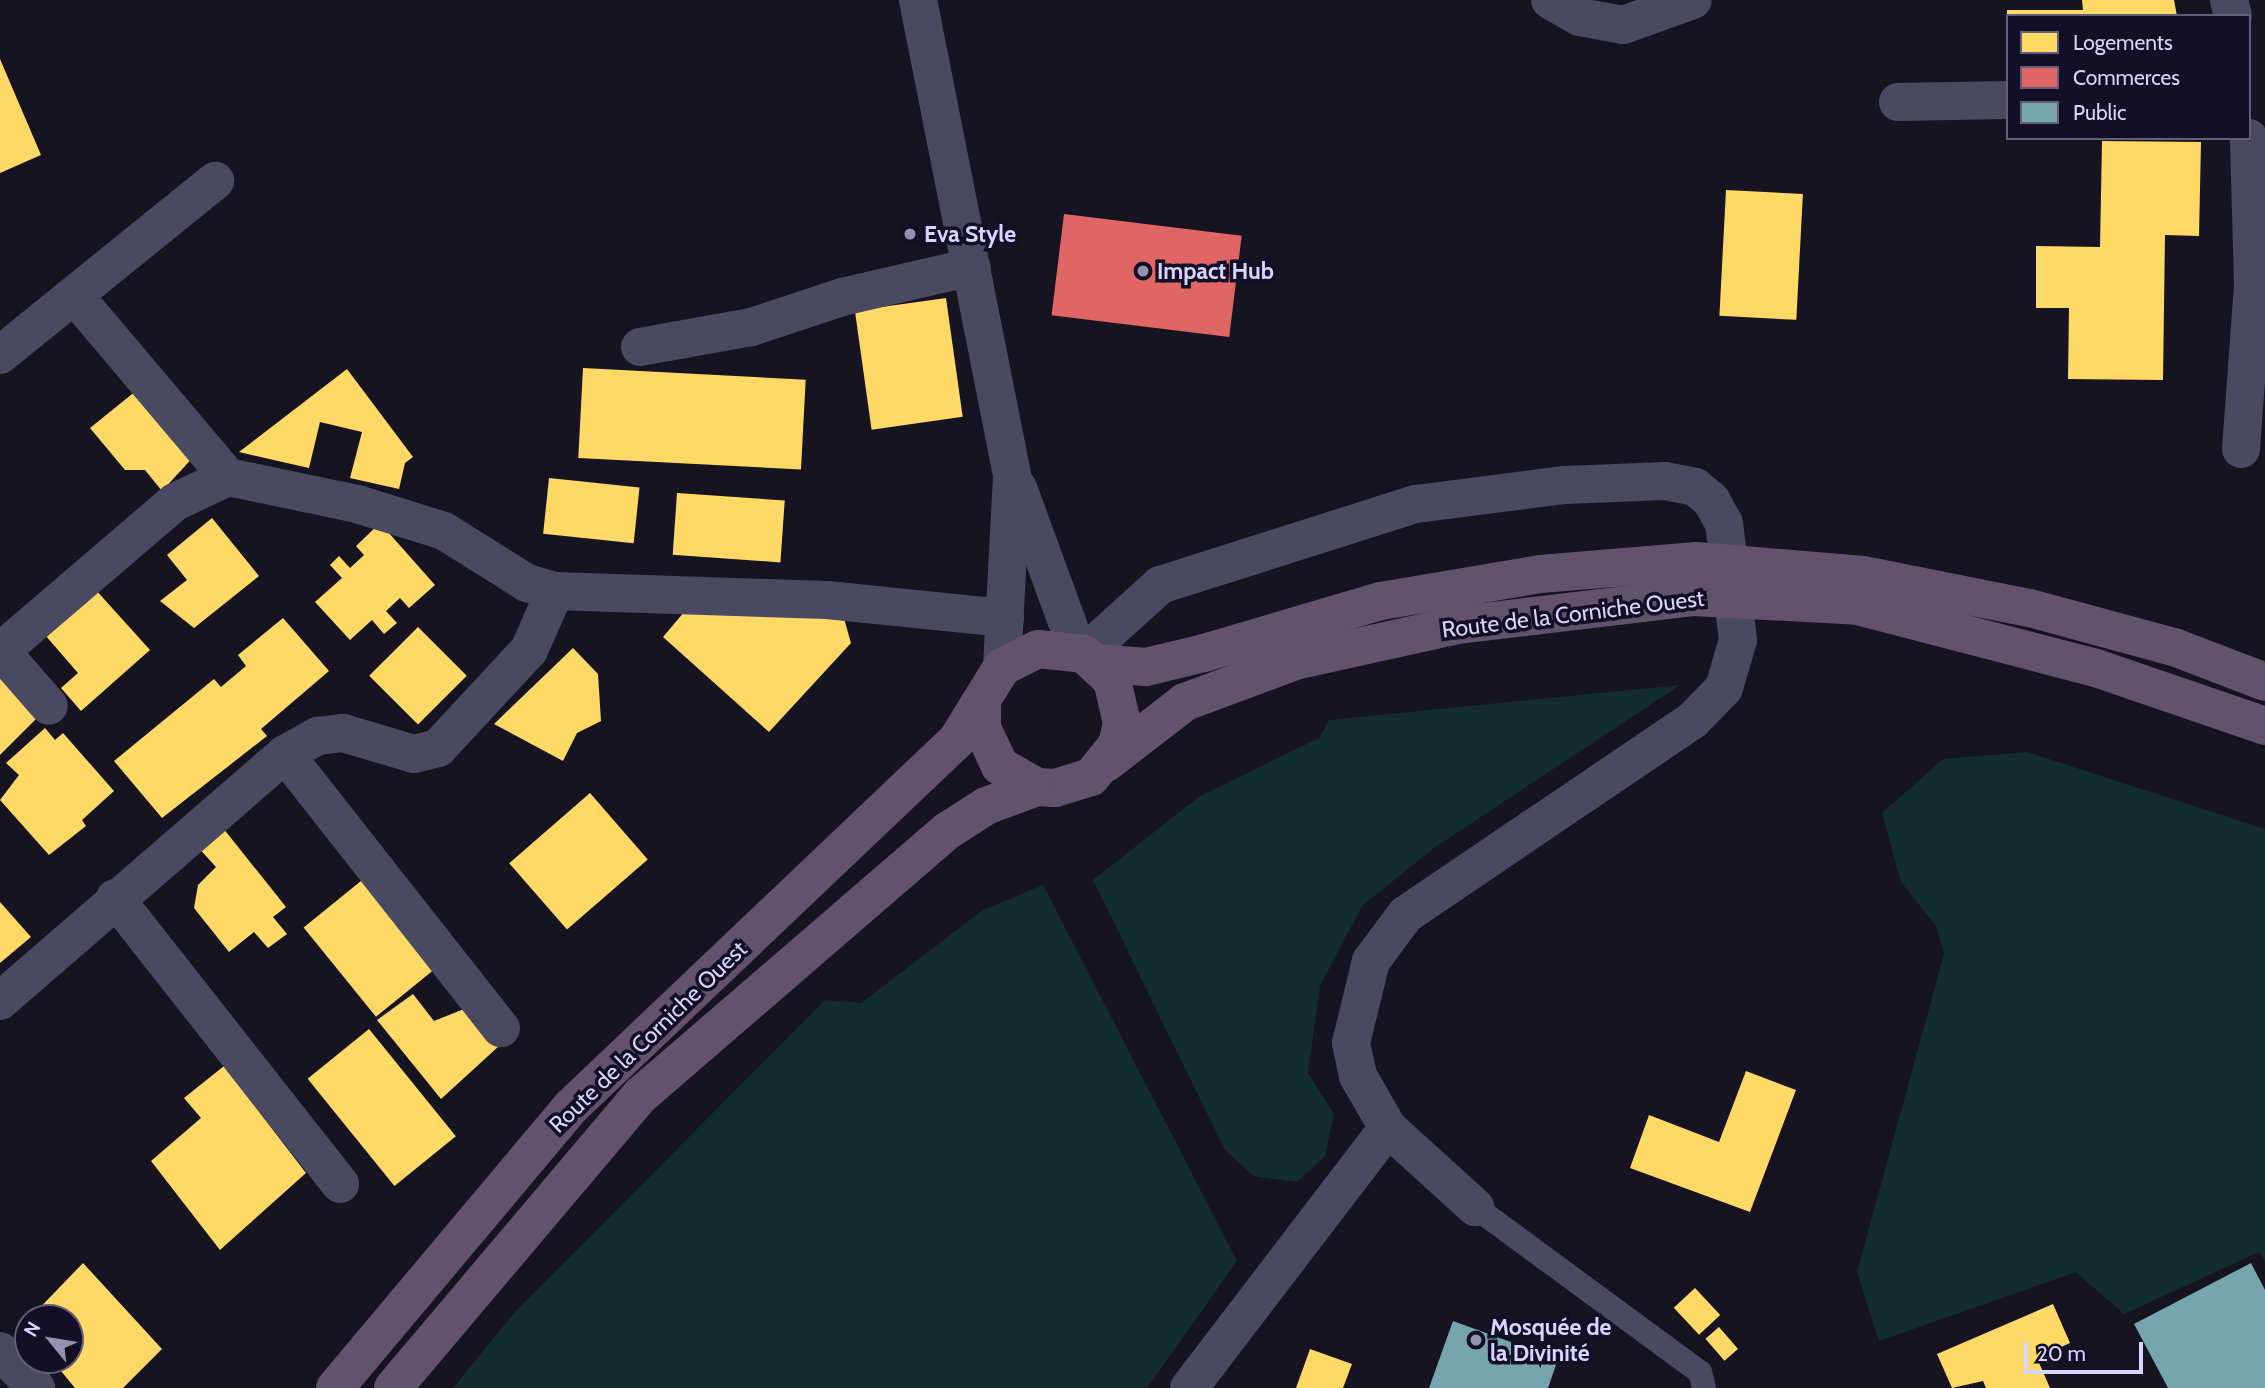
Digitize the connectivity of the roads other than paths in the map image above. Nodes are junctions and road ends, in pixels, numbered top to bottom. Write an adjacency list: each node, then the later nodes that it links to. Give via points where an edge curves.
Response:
1 (918, 0): 8 (street)
2 (1550, 0): 3 (street, via 1580,17 1623,25)
3 (1693, 0)
4 (2006, 100): 5 (street)
5 (1898, 102)
6 (2249, 140): 12 (street, via 2253,284)
7 (215, 181): 9 (street)
8 (972, 267): 10 (street, via 842,297 751,327); 13 (street)
9 (74, 295): 11 (street); 14 (street)
10 (640, 347)
11 (0, 355)
12 (2241, 449)
13 (1012, 476): 16 (street); 18 (street)
14 (228, 477): 15 (street, via 357,504 444,531 527,583); 17 (street, via 175,502)
15 (555, 591): 16 (street, via 827,600); 24 (street, via 529,650 438,748 414,754 343,733 318,736)
16 (1005, 618): 19 (street)
17 (0, 651): 21 (street)
18 (1086, 656): 19 (highway, via 1038,649); 20 (highway, Route de la Corniche Ouest, bridge, via 1146,667 1381,601 1541,574 1696,561 1863,575 2030,608 2174,647); 25 (highway, via 1120,700 1116,745); 30 (street, via 1160,585 1416,504 1565,485 1665,481 1695,487 1711,500 1724,523 1738,640 1724,688 1693,720 1406,915 1371,961 1351,1043 1357,1076)
19 (1002, 667): 22 (highway)
20 (2265, 682)
21 (49, 706)
22 (982, 707): 26 (highway, via 982,728 1000,766); 35 (highway, Route de la Corniche Ouest, via 932,765 572,1106)
23 (2265, 726): 25 (highway, Route de la Corniche Ouest, bridge, via 2096,668 1858,606 1694,597 1458,625 1295,661 1185,702)
24 (285, 754): 27 (street); 29 (street)
25 (1105, 764): 26 (highway, via 1074,785)
26 (1037, 787): 36 (highway, Route de la Corniche Ouest, via 986,806 947,831 641,1095)
27 (115, 898): 28 (street); 31 (street)
28 (0, 1001)
29 (501, 1028)
30 (1388, 1128): 32 (street); 37 (street)
31 (340, 1184)
32 (1475, 1207): 38 (lane, via 1700,1372)
33 (0, 1351): 34 (street)
34 (36, 1388)
35 (335, 1388)
36 (393, 1388)
37 (1189, 1388)
38 (1704, 1388)

